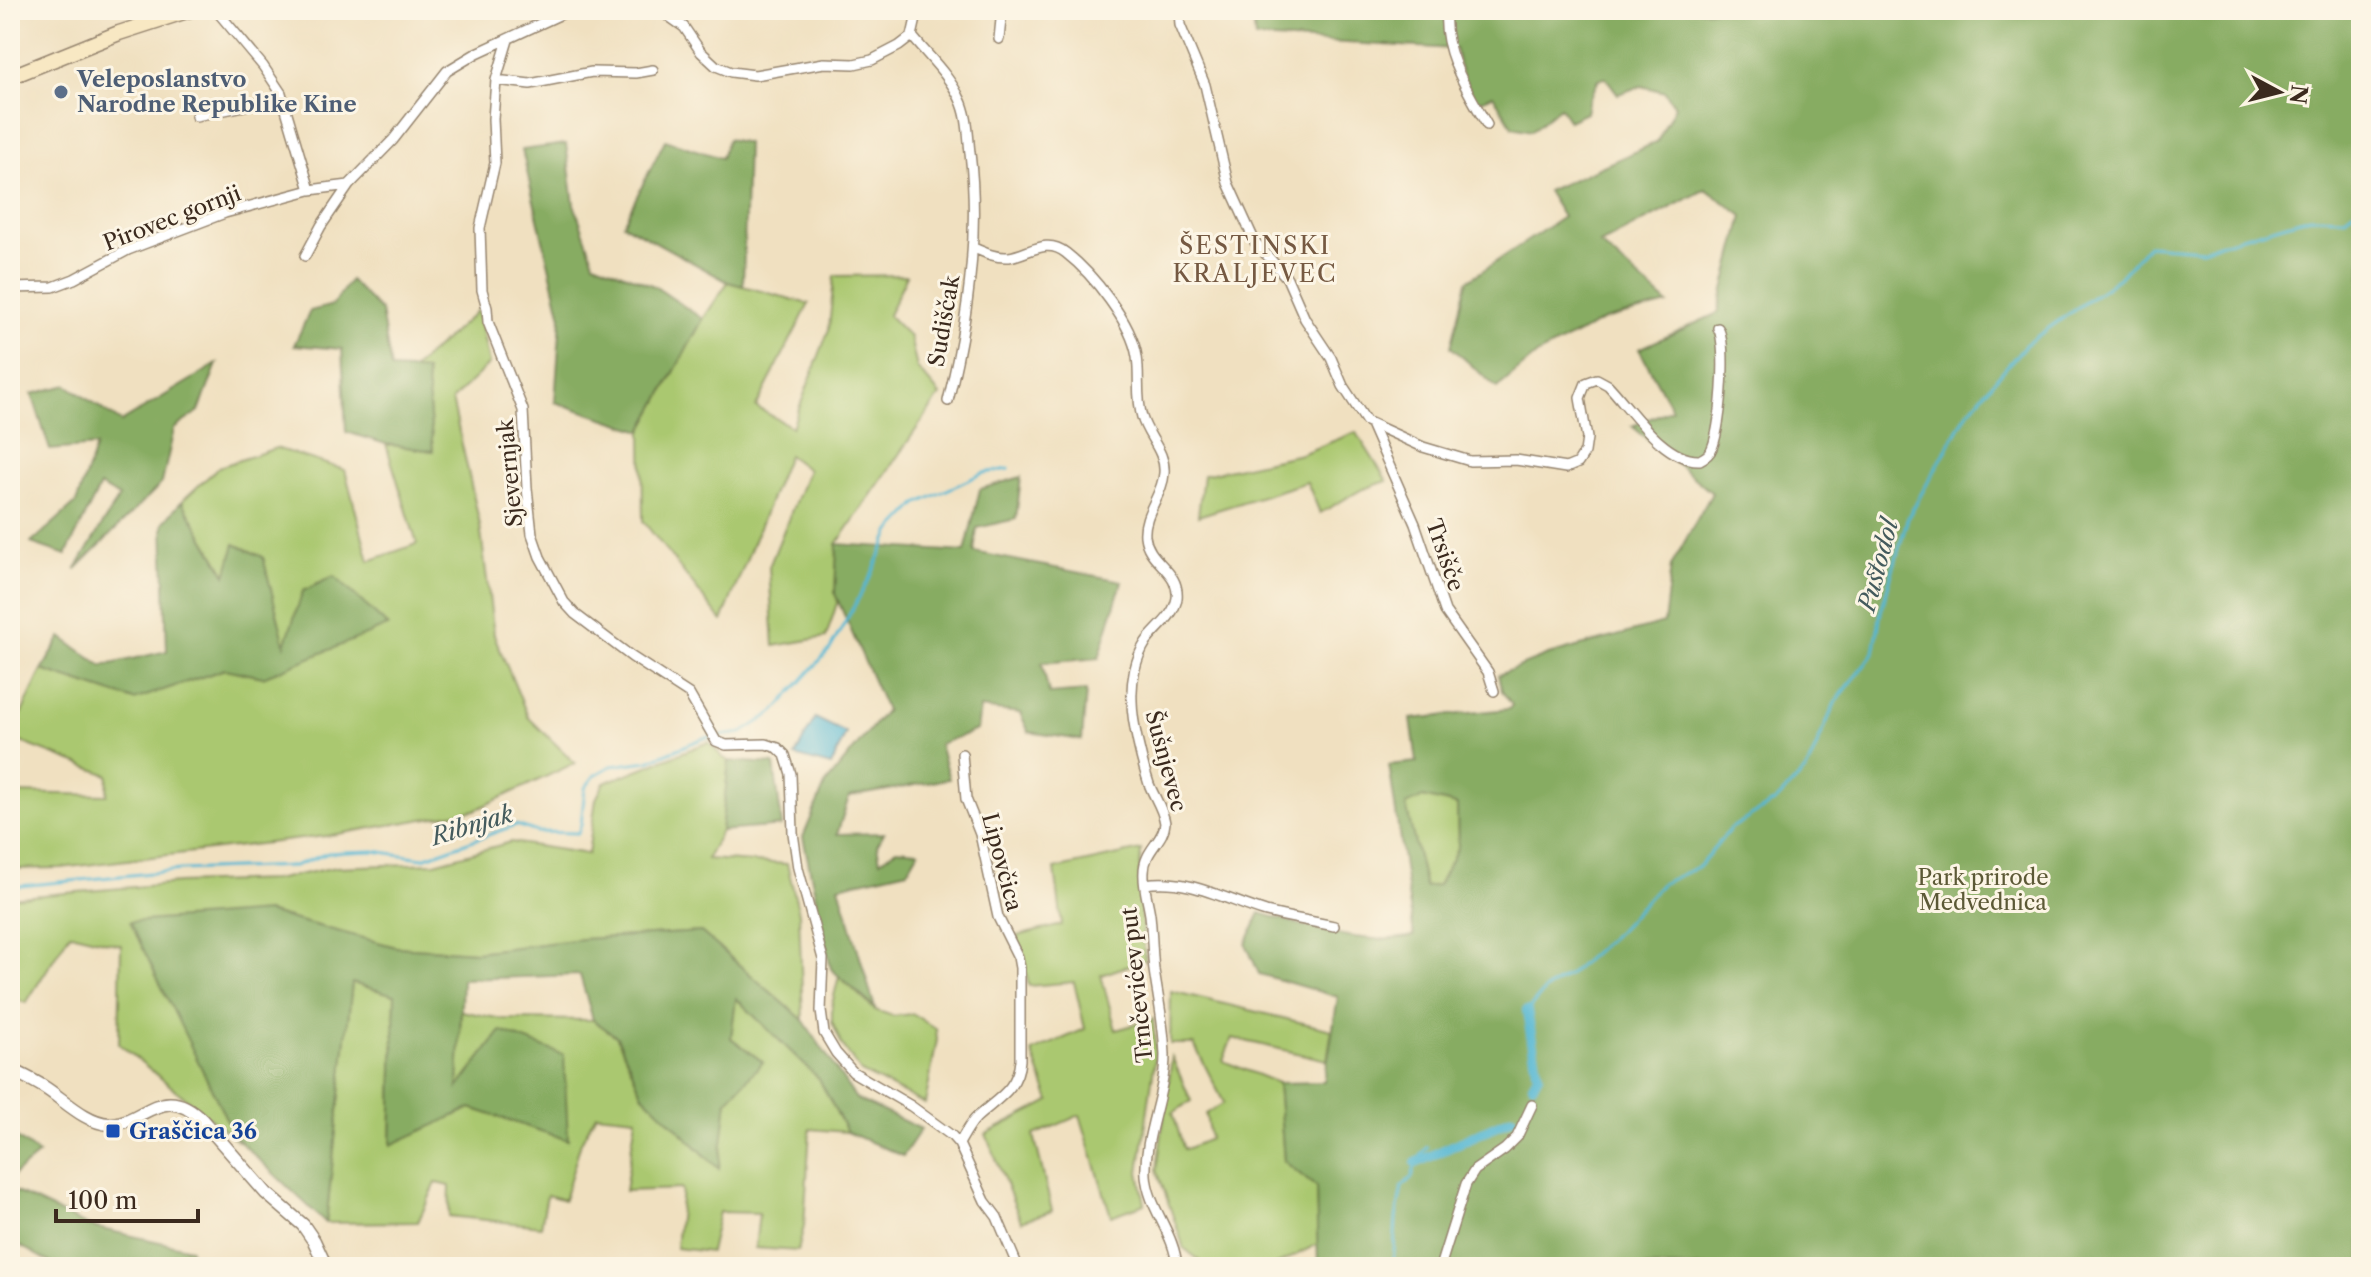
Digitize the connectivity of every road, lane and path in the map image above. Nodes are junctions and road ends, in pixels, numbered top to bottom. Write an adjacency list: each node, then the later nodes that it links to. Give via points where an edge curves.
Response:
1 (190, 10): 13 (main road)
2 (216, 10): 15 (street)
3 (570, 10): 11 (street)
4 (660, 10): 9 (street, via 684,27 716,66 745,75 824,63 863,64)
5 (918, 10): 9 (street)
6 (1002, 10): 10 (street)
7 (1179, 10): 25 (street, via 1205,85 1224,170 1255,242 1287,278 1343,386)
8 (1446, 10): 17 (street, via 1454,61)
9 (912, 36): 20 (street, via 964,108)
10 (999, 39)
11 (508, 40): 14 (street, Sjevernjak); 18 (street, via 447,71 393,140)
12 (653, 70): 14 (street, via 592,72 530,84)
13 (10, 77)
14 (496, 80): 32 (street, Sjevernjak, via 495,163 479,240 482,290 491,331 523,410 529,521 540,557 569,609 681,687 716,741 766,744 785,755 798,868 823,959 824,1033 853,1072 943,1128)
15 (281, 93): 16 (street, via 273,100); 19 (street)
16 (196, 116)
17 (1487, 125)
18 (349, 185): 19 (street, Pirovec gornji); 21 (street)
19 (310, 190): 22 (street, Pirovec gornji, via 203,221 128,250 63,284)
20 (974, 248): 24 (street, Sudiščak); 28 (street, Šušnjevec, via 1006,257 1042,246 1064,251 1117,311 1135,347 1141,415 1164,468 1145,539 1176,587 1174,608 1141,652 1132,691 1143,760 1165,823 1146,856)
21 (305, 256)
22 (10, 288)
23 (1718, 328): 25 (street, via 1723,362 1718,413 1712,448 1700,460 1687,460 1666,448 1597,379 1580,392 1585,452 1566,468 1516,460 1470,461)
24 (948, 401)
25 (1371, 424): 26 (street, Trsišče, via 1412,515 1445,611 1488,672)
26 (1494, 691)
27 (962, 754): 32 (street, Lipovčica, via 966,799 980,834 998,917 1018,957 1020,1072 1014,1085 974,1119)
28 (1145, 884): 29 (street, via 1188,885 1283,916); 35 (street, Trnčevićev put, via 1165,1054 1146,1179 1174,1244)
29 (1334, 926)
30 (10, 1069): 33 (street, via 103,1123 119,1123 159,1105 191,1111 303,1225)
31 (1532, 1105): 36 (street, via 1517,1137 1475,1170 1466,1184)
32 (959, 1144): 34 (street)
33 (326, 1267)
34 (1018, 1267)
35 (1177, 1267)
36 (1440, 1267)

